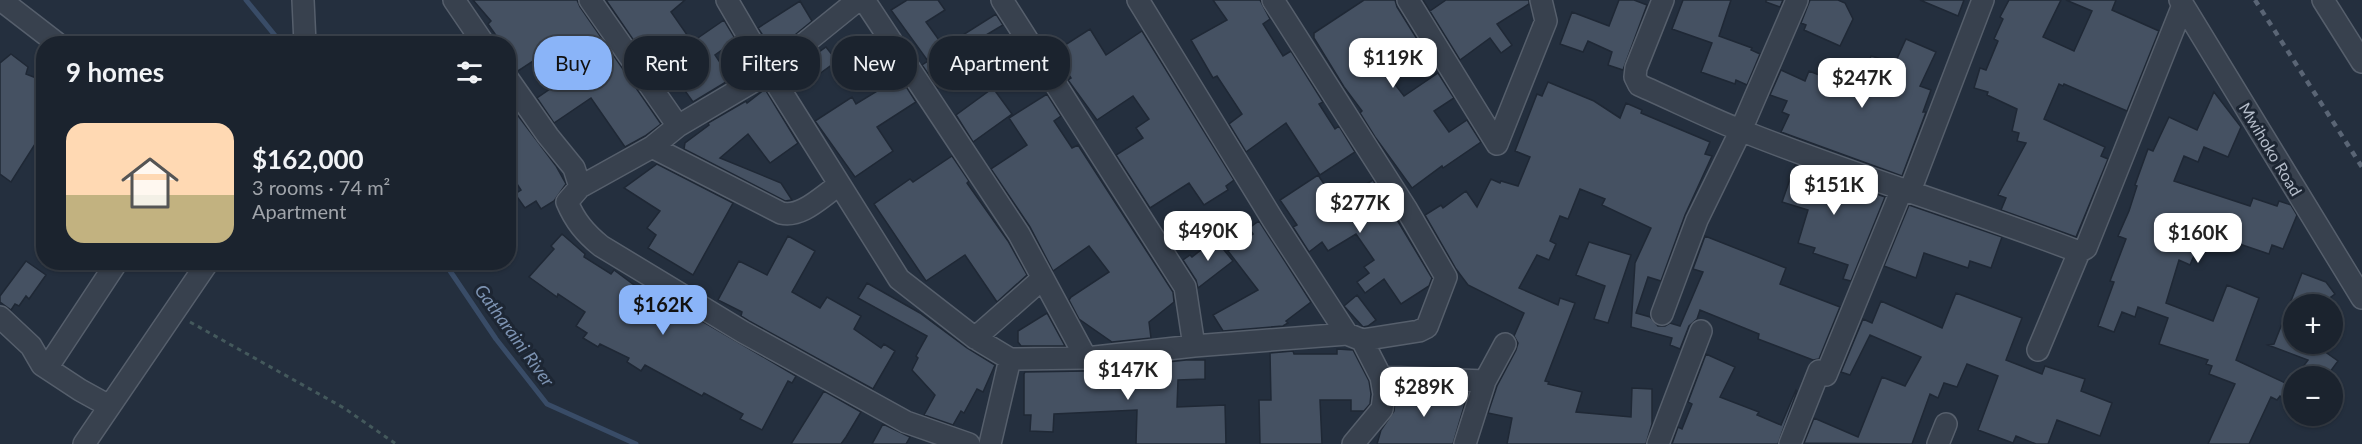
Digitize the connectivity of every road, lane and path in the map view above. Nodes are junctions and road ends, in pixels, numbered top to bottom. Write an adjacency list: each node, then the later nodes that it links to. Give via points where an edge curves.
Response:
1 (1, 0): 18 (street)
2 (303, 0): 19 (street)
3 (454, 0): 20 (street)
4 (590, 0): 28 (street)
5 (727, 0): 21 (street)
6 (858, 0): 22 (street)
7 (864, 0): 37 (street, via 1019,234)
8 (1002, 0): 46 (street, via 1185,287)
9 (1138, 0): 43 (street, via 1273,220)
10 (1273, 0): 43 (street, via 1446,277 1427,327 1410,333)
11 (1408, 0): 12 (street, via 1497,144 1546,21)
12 (1540, 0)
13 (1663, 0): 29 (street, via 1636,68 1639,85)
14 (1797, 0): 29 (street)
15 (1983, 0): 33 (street)
16 (2323, 0): 23 (street)
17 (2182, 3): 34 (street, via 2086,248); 38 (street, Mwihoko Road)
18 (48, 36)
19 (305, 36)
20 (479, 36)
21 (748, 36)
22 (814, 36)
23 (2353, 38): 24 (street)
24 (2362, 62)
25 (516, 90): 32 (street, via 574,168)
26 (739, 90): 28 (street)
27 (780, 90): 31 (street)
28 (678, 126): 30 (street)
29 (1741, 130): 33 (street); 40 (street, via 1697,220)
30 (652, 147): 31 (street, via 790,215); 32 (street)
31 (839, 185): 44 (street, via 898,279)
32 (580, 187): 58 (street, via 567,202 583,231 601,246 743,332 906,422)
33 (1906, 190): 34 (street); 62 (street)
34 (2079, 252): 47 (street)
35 (112, 270): 50 (street)
36 (203, 270): 39 (street)
37 (1042, 279): 44 (street); 48 (street)
38 (2362, 298)
39 (173, 313): 53 (street); 57 (path, via 344,408)
40 (1662, 314)
41 (0, 317): 50 (street, via 31,346)
42 (1701, 331): 61 (street)
43 (1354, 337): 46 (street); 51 (street)
44 (975, 338): 49 (street)
45 (1504, 344): 52 (street)
46 (1194, 346): 48 (street)
47 (2038, 350)
48 (1086, 358): 49 (street)
49 (1010, 360): 59 (street)
50 (47, 368): 53 (street)
51 (1381, 376): 52 (street); 55 (street, via 1382,409)
52 (1485, 381): 60 (street)
53 (109, 406): 56 (street)
54 (1946, 424): 63 (street)
55 (1356, 442)
56 (84, 444)
57 (396, 444)
58 (969, 444)
59 (990, 444)
60 (1465, 444)
61 (1659, 444)
62 (1790, 444)
63 (1938, 444)

